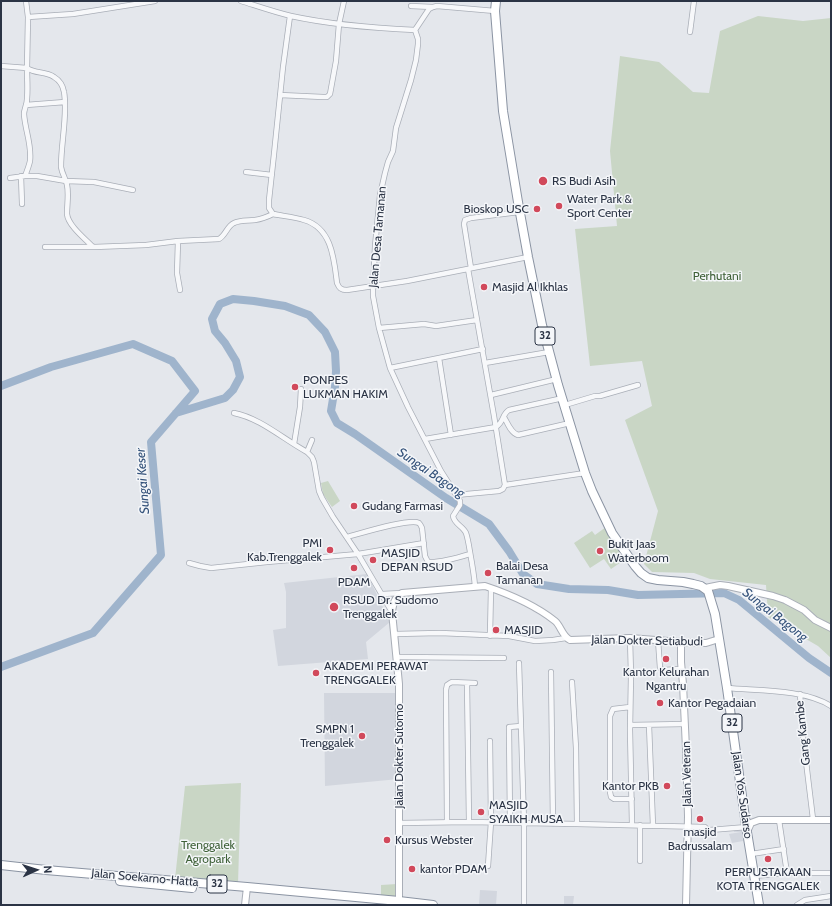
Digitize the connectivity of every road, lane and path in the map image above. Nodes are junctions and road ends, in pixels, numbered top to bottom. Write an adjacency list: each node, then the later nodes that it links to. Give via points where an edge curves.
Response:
1 (26, 1): 12 (street)
2 (156, 1): 7 (street)
3 (241, 1): 11 (street)
4 (344, 1): 13 (street)
5 (496, 1): 10 (highway, 32)
6 (694, 1): 15 (street)
7 (146, 2): 12 (street, via 73,14)
8 (411, 6): 9 (street)
9 (432, 6): 10 (street); 14 (street)
10 (495, 11): 28 (highway, 32, via 503,111)
11 (290, 16): 13 (street); 18 (street)
12 (28, 18): 17 (street)
13 (339, 24): 14 (street); 18 (street, via 329,96 323,98)
14 (415, 30): 35 (street, Jalan Desa Tamanan, via 418,51 380,195)
15 (690, 32)
16 (1, 66): 17 (street)
17 (28, 68): 19 (street, via 34,72 46,73 58,80 64,92); 20 (street)
18 (280, 95): 22 (street)
19 (65, 102): 20 (street); 25 (street, via 61,167)
20 (26, 105): 23 (street, via 24,116 30,161)
21 (246, 172): 22 (street)
22 (272, 175): 29 (street, via 269,208)
23 (23, 176): 24 (street); 25 (street); 27 (street)
24 (10, 178)
25 (66, 181): 26 (street, via 94,182); 31 (street, via 68,219)
26 (133, 190)
27 (22, 204)
28 (519, 212): 33 (highway, 32); 34 (street, via 465,220)
29 (273, 214): 30 (street, via 261,219 233,223 219,239); 35 (street, via 308,221 324,234 330,245 340,289)
30 (178, 241): 31 (street, via 146,245); 36 (street, via 177,273)
31 (94, 246): 32 (street)
32 (45, 247)
33 (528, 257): 34 (street); 40 (highway, 32)
34 (469, 269): 35 (street); 37 (street)
35 (373, 286): 38 (street, Jalan Desa Tamanan)
36 (180, 290)
37 (477, 320): 38 (street, via 436,326 424,324); 39 (street)
38 (379, 328): 43 (street, Jalan Desa Tamanan)
39 (483, 349): 41 (street); 42 (street)
40 (549, 352): 42 (street); 44 (highway, 32)
41 (438, 358): 43 (street); 53 (street)
42 (485, 363): 47 (street)
43 (390, 368): 54 (street, Jalan Desa Tamanan)
44 (557, 380): 47 (street); 48 (highway, 32)
45 (638, 385): 48 (street, via 600,396)
46 (301, 389): 56 (street)
47 (491, 395): 52 (street)
48 (564, 402): 50 (street, via 509,410); 51 (highway, 32)
49 (234, 413): 56 (street, via 254,420)
50 (504, 417): 51 (street, via 512,432 518,435); 52 (street)
51 (570, 423): 58 (highway, 32)
52 (496, 427): 53 (street); 59 (street)
53 (451, 435): 54 (street)
54 (425, 439): 60 (street, Jalan Desa Tamanan)
55 (312, 440): 57 (street)
56 (294, 444): 57 (street)
57 (307, 452): 61 (street, via 314,462 322,498)
58 (585, 472): 59 (street); 68 (highway, 32, via 612,533 641,574 648,578 683,582)
59 (505, 485): 60 (street, via 499,492)
60 (456, 495): 64 (street, Jalan Desa Tamanan, via 460,505 452,516 466,532)
61 (347, 537): 62 (street, via 416,522 421,526); 63 (street)
62 (424, 544): 63 (street); 64 (street, via 429,562)
63 (358, 554): 65 (street, via 211,568); 70 (street)
64 (470, 554): 66 (street, Jalan Desa Tamanan)
65 (189, 563)
66 (475, 586): 67 (street); 69 (street)
67 (491, 588): 74 (street); 75 (street, via 534,607 556,622)
68 (706, 589): 72 (street, via 720,585 773,596 804,610 815,620); 77 (highway, Jalan Yos Sudarso / 32)
69 (402, 593): 70 (street); 71 (street, via 392,603)
70 (382, 594): 71 (street)
71 (392, 612): 73 (street, Jalan Dokter Sutomo)
72 (831, 628)
73 (395, 634): 74 (street); 80 (street, Jalan Dokter Sutomo)
74 (490, 636): 75 (street, via 509,636 535,641)
75 (566, 638): 76 (street, Jalan Dokter Setiabudi)
76 (630, 638): 78 (street, Jalan Dokter Setiabudi); 91 (street)
77 (719, 639): 79 (street, Jalan Dokter Setiabudi, via 706,643); 88 (highway, Jalan Yos Sudarso / 32)
78 (658, 640): 79 (street, Jalan Dokter Setiabudi); 83 (street, via 661,669)
79 (681, 642): 83 (street, Jalan Veteran)
80 (397, 657): 81 (street); 106 (street, Jalan Dokter Sutomo)
81 (504, 658)
82 (519, 663): 95 (street)
83 (681, 669): 92 (street, Jalan Veteran)
84 (552, 672): 109 (street)
85 (572, 682): 110 (street)
86 (467, 683): 87 (street); 103 (street, via 450,683 446,690); 104 (street)
87 (475, 683)
88 (727, 688): 89 (street, Gang Kambe); 98 (highway, Jalan Yos Sudarso / 32)
89 (800, 694): 90 (street); 99 (street, Gang Kambe)
90 (831, 706)
91 (630, 707): 93 (street); 97 (street, via 613,708 610,716 610,792 614,799)
92 (685, 724): 94 (street); 114 (street, Jalan Veteran)
93 (630, 725): 94 (street); 97 (street)
94 (649, 725): 113 (street)
95 (521, 726): 107 (street, via 508,727); 108 (street)
96 (490, 741): 105 (street)
97 (632, 799): 112 (street)
98 (744, 808): 100 (street, via 750,816); 115 (highway, Jalan Yos Sudarso / 32)
99 (813, 819): 101 (street); 102 (street)
100 (759, 820): 101 (street); 115 (street, via 751,823)
101 (779, 820): 116 (street)
102 (831, 820)
103 (447, 822): 104 (street); 106 (street)
104 (469, 822): 105 (street)
105 (492, 822): 107 (street); 120 (street)
106 (399, 823): 129 (street, Jalan Dokter Sutomo)
107 (510, 823): 108 (street)
108 (524, 823): 109 (street); 133 (street)
109 (553, 824): 110 (street)
110 (577, 824): 112 (street)
111 (640, 825): 112 (street); 113 (street); 118 (street)
112 (632, 826)
113 (653, 826): 114 (street)
114 (687, 827): 115 (street, via 705,827 708,830); 134 (street, Jalan Veteran)
115 (747, 829): 117 (highway, Jalan Yos Sudarso / 32)
116 (784, 849): 117 (street); 123 (street)
117 (751, 854): 125 (highway, Jalan Yos Sudarso / 32)
118 (640, 860)
119 (1, 865): 122 (highway, Jalan Soekarno-Hatta / 32)
120 (488, 866)
121 (1, 870): 122 (highway, Jalan Soekarno-Hatta / 32)
122 (45, 872): 126 (highway, Jalan Soekarno-Hatta / 32)
123 (787, 873): 124 (street); 125 (street)
124 (831, 873)
125 (754, 876): 135 (highway, Jalan Yos Sudarso / 32)
126 (246, 889): 128 (highway, Jalan Soekarno-Hatta / 32); 130 (street)
127 (831, 896): 136 (street, via 805,900)
128 (351, 899): 129 (highway, Jalan Soekarno-Hatta / 32); 131 (highway, Jalan Soekarno-Hatta / 32)
129 (399, 903): 132 (highway, Jalan Soekarno-Hatta / 32)
130 (245, 905)
131 (384, 905)
132 (433, 905)
133 (524, 905)
134 (686, 905)
135 (759, 905)
136 (797, 905)

